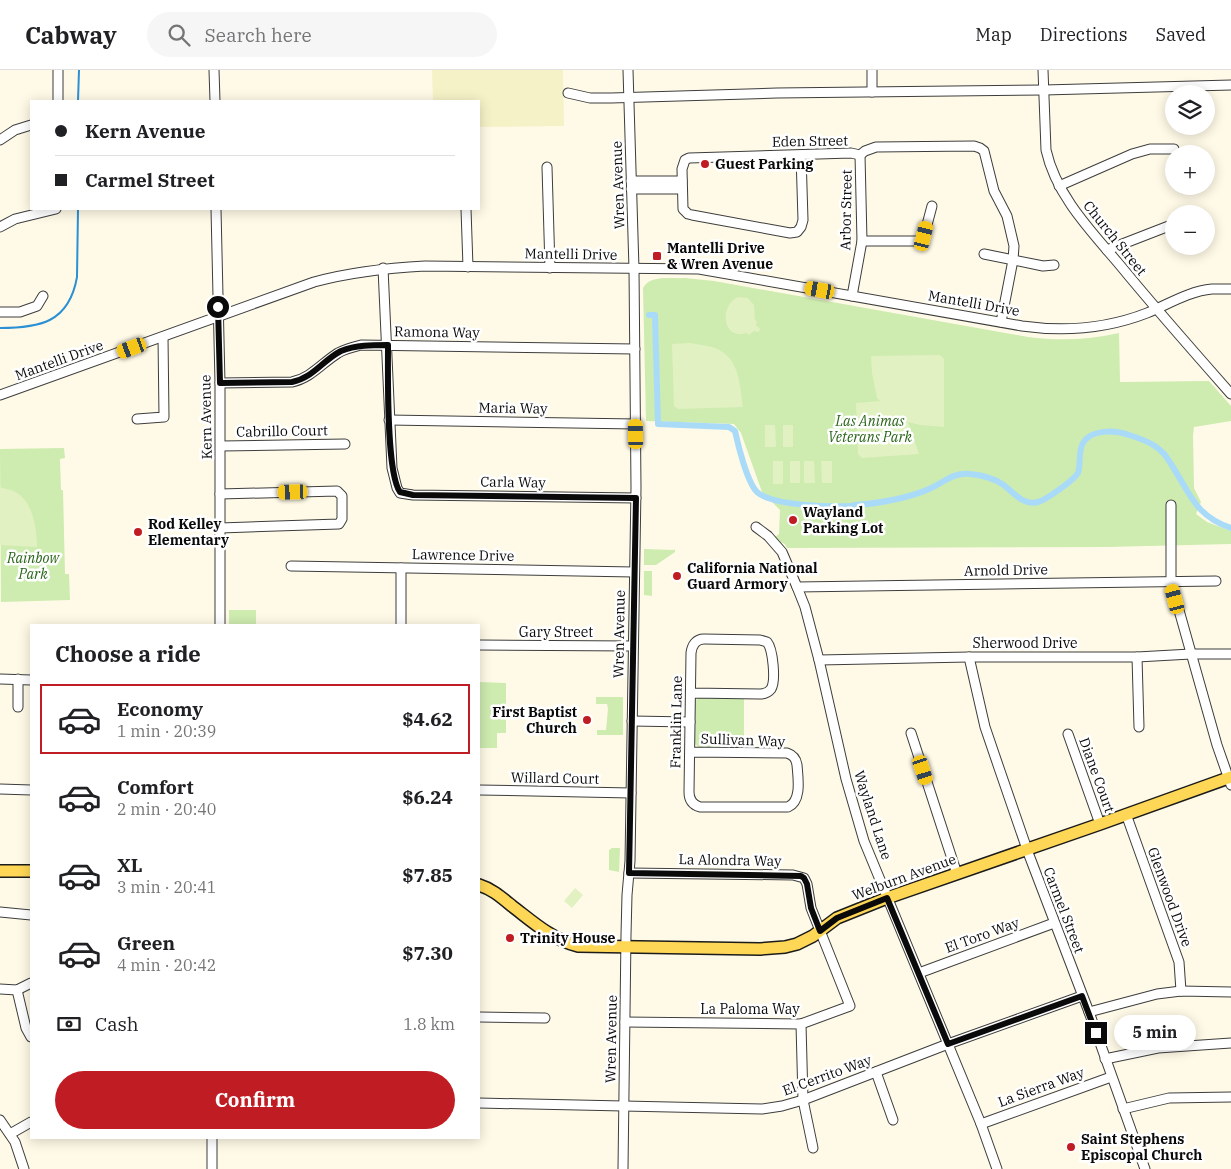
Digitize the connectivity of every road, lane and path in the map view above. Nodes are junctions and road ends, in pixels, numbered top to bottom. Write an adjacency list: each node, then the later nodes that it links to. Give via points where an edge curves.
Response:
1 (58, 70): 11 (street)
2 (214, 70): 12 (street)
3 (628, 70): 10 (street, Wren Avenue)
4 (872, 70): 8 (street)
5 (1043, 70): 7 (street, Church Street)
6 (1231, 85): 7 (street)
7 (1044, 90): 8 (street); 21 (street, Church Street, via 1046,150)
8 (872, 92): 10 (street)
9 (568, 93): 10 (street, via 590,98)
10 (628, 98): 19 (street, Wren Avenue)
11 (58, 100)
12 (215, 100)
13 (30, 125): 14 (street)
14 (0, 140)
15 (1165, 149): 21 (street, via 1132,154)
16 (801, 155): 17 (street, Eden Street); 20 (street, Eden Street, via 689,158 682,164); 20 (street, via 803,220 799,230 790,232 688,214 682,206)
17 (860, 155): 28 (street, Arbor Street); 31 (street, Eden Street, via 876,147 980,148 984,151 994,191 1006,216)
18 (547, 167): 35 (street)
19 (631, 185): 20 (street); 36 (street, Wren Avenue)
20 (682, 185)
21 (1059, 186): 29 (street, Church Street)
22 (932, 206): 28 (street, via 924,236 919,241)
23 (52, 210): 26 (street, via 15,219)
24 (216, 210): 42 (street, Kern Avenue)
25 (466, 210): 33 (street)
26 (0, 227)
27 (1165, 227): 29 (street)
28 (862, 241): 39 (street, Arbor Street)
29 (1107, 250): 40 (street, Church Street)
30 (984, 254): 31 (street)
31 (1014, 260): 32 (street); 43 (street)
32 (1054, 265)
33 (468, 267): 34 (street, Mantelli Drive); 35 (street, Mantelli Drive)
34 (383, 268): 42 (street, Mantelli Drive, via 314,282); 45 (street)
35 (550, 268): 36 (street, Mantelli Drive)
36 (634, 269): 39 (street, Mantelli Drive, via 712,271); 46 (street, Wren Avenue)
37 (1231, 289): 40 (street, Mantelli Drive, via 1211,289)
38 (43, 296): 41 (street, via 37,306 20,312)
39 (852, 296): 43 (street, Mantelli Drive)
40 (1156, 309): 43 (street, Mantelli Drive, via 1118,322 1082,329 1045,329); 48 (street, Church Street)
41 (0, 312)
42 (218, 317): 44 (street, Mantelli Drive); 47 (street, Kern Avenue)
43 (1001, 322)
44 (163, 337): 49 (street, Mantelli Drive); 50 (street, via 164,417)
45 (388, 345): 46 (street, Ramona Way); 47 (street, Ramona Way, via 361,345 340,352 300,381); 51 (street)
46 (635, 349): 52 (street, Wren Avenue)
47 (220, 383): 54 (street, Kern Avenue)
48 (1231, 394)
49 (0, 395)
50 (137, 419)
51 (389, 420): 52 (street, Maria Way); 56 (street, Carla Way, via 392,468 400,492 413,495)
52 (636, 424): 56 (street, Wren Avenue)
53 (345, 444): 54 (street, Cabrillo Court)
54 (220, 446): 55 (street, Kern Avenue)
55 (220, 494): 59 (street, Kern Avenue); 59 (street, via 337,491 342,496 341,522)
56 (636, 498): 62 (street, Wren Avenue)
57 (1171, 505): 64 (street)
58 (756, 527): 65 (street, Wayland Lane, via 782,552)
59 (220, 528): 66 (street, Kern Avenue)
60 (291, 566): 61 (street, Lawrence Drive)
61 (401, 568): 62 (street, Lawrence Drive); 67 (street)
62 (634, 572): 69 (street, Wren Avenue)
63 (1216, 581): 64 (street, Arnold Drive)
64 (1171, 582): 65 (street, Arnold Drive); 70 (street)
65 (797, 587): 74 (street, Wayland Lane)
66 (220, 624)
67 (401, 624)
68 (480, 645): 69 (street, Gary Street)
69 (633, 646): 80 (street, Wren Avenue)
70 (1191, 654): 71 (street, Sherwood Drive); 73 (street, Sherwood Drive); 86 (street)
71 (1231, 654)
72 (970, 657): 73 (street, Sherwood Drive); 74 (street, Sherwood Drive); 94 (street, Carmel Street, via 986,727)
73 (1137, 657): 82 (street)
74 (819, 660): 100 (street, Wayland Lane, via 846,780 864,841)
75 (0, 679): 76 (street)
76 (18, 679): 77 (street); 79 (street)
77 (30, 680)
78 (690, 693): 78 (street, Franklin Lane, via 691,649 695,643 704,639 760,640 769,644 773,681 768,692); 81 (street, Franklin Lane)
79 (18, 708)
80 (632, 721): 81 (street); 90 (street, Wren Avenue)
81 (690, 722): 85 (street, Franklin Lane)
82 (1139, 727)
83 (911, 733): 98 (street)
84 (1068, 734): 93 (street, Diane Court)
85 (690, 752): 91 (street, Franklin Lane); 91 (street, Sullivan Way, via 787,753 797,764 797,795 791,806 700,807)
86 (1230, 780): 92 (main road, Welburn Avenue)
87 (0, 789): 88 (street)
88 (30, 790)
89 (480, 790): 90 (street, Willard Court)
90 (631, 793): 97 (street, Wren Avenue)
91 (691, 801)
92 (1126, 814): 93 (main road, Welburn Avenue); 110 (street, Glenwood Drive, via 1179,962)
93 (1100, 824): 94 (main road, Welburn Avenue)
94 (1027, 850): 98 (main road, Welburn Avenue); 103 (street, Carmel Street)
95 (0, 870): 96 (main road)
96 (30, 871)
97 (629, 873): 104 (street, La Alondra Way, via 801,876 807,884 811,908); 105 (street, Wren Avenue)
98 (958, 874): 100 (main road, Welburn Avenue)
99 (480, 885): 105 (main road, Welburn Avenue, via 560,940 578,946)
100 (887, 898): 104 (main road, Welburn Avenue, via 837,918); 106 (street, Wayland Lane)
101 (0, 912): 102 (street)
102 (30, 915)
103 (1054, 924): 106 (street, El Toro Way); 112 (street, Carmel Street)
104 (820, 931): 105 (main road, Welburn Avenue, via 797,944 773,949); 117 (street, La Paloma Way, via 850,1006)
105 (626, 947): 116 (street, Wren Avenue)
106 (919, 973): 120 (street, Wayland Lane)
107 (30, 984): 109 (street)
108 (0, 989): 109 (street)
109 (17, 990): 118 (street)
110 (1181, 991): 111 (street); 113 (street)
111 (1231, 992)
112 (1082, 996): 113 (street, Carmel Street); 120 (street, El Cerrito Way)
113 (1089, 1012): 121 (street, Carmel Street)
114 (480, 1017): 115 (street)
115 (545, 1018)
116 (625, 1022): 117 (street, La Paloma Way); 127 (street, Wren Avenue)
117 (801, 1024): 125 (street)
118 (30, 1035)
119 (1231, 1043): 121 (street, via 1158,1048)
120 (948, 1044): 122 (street, El Cerrito Way); 132 (street, Wayland Lane)
121 (1105, 1059): 123 (street, Carmel Street)
122 (876, 1072): 125 (street, El Cerrito Way); 130 (street)
123 (1110, 1077): 128 (street, Carmel Street); 132 (street, La Sierra Way)
124 (1231, 1097): 128 (street, via 1169,1098)
125 (803, 1100): 127 (street, El Cerrito Way, via 762,1109); 135 (street)
126 (480, 1103): 127 (street, El Cerrito Way)
127 (623, 1107): 138 (street, Wren Avenue)
128 (1123, 1110): 140 (street, Carmel Street)
129 (0, 1120): 133 (street)
130 (892, 1120)
131 (30, 1123): 133 (street)
132 (981, 1124): 139 (street, Wayland Lane)
133 (10, 1134): 136 (street)
134 (212, 1139): 137 (street)
135 (813, 1148)
136 (24, 1169)
137 (212, 1169)
138 (623, 1169)
139 (997, 1169)
140 (1145, 1169)

